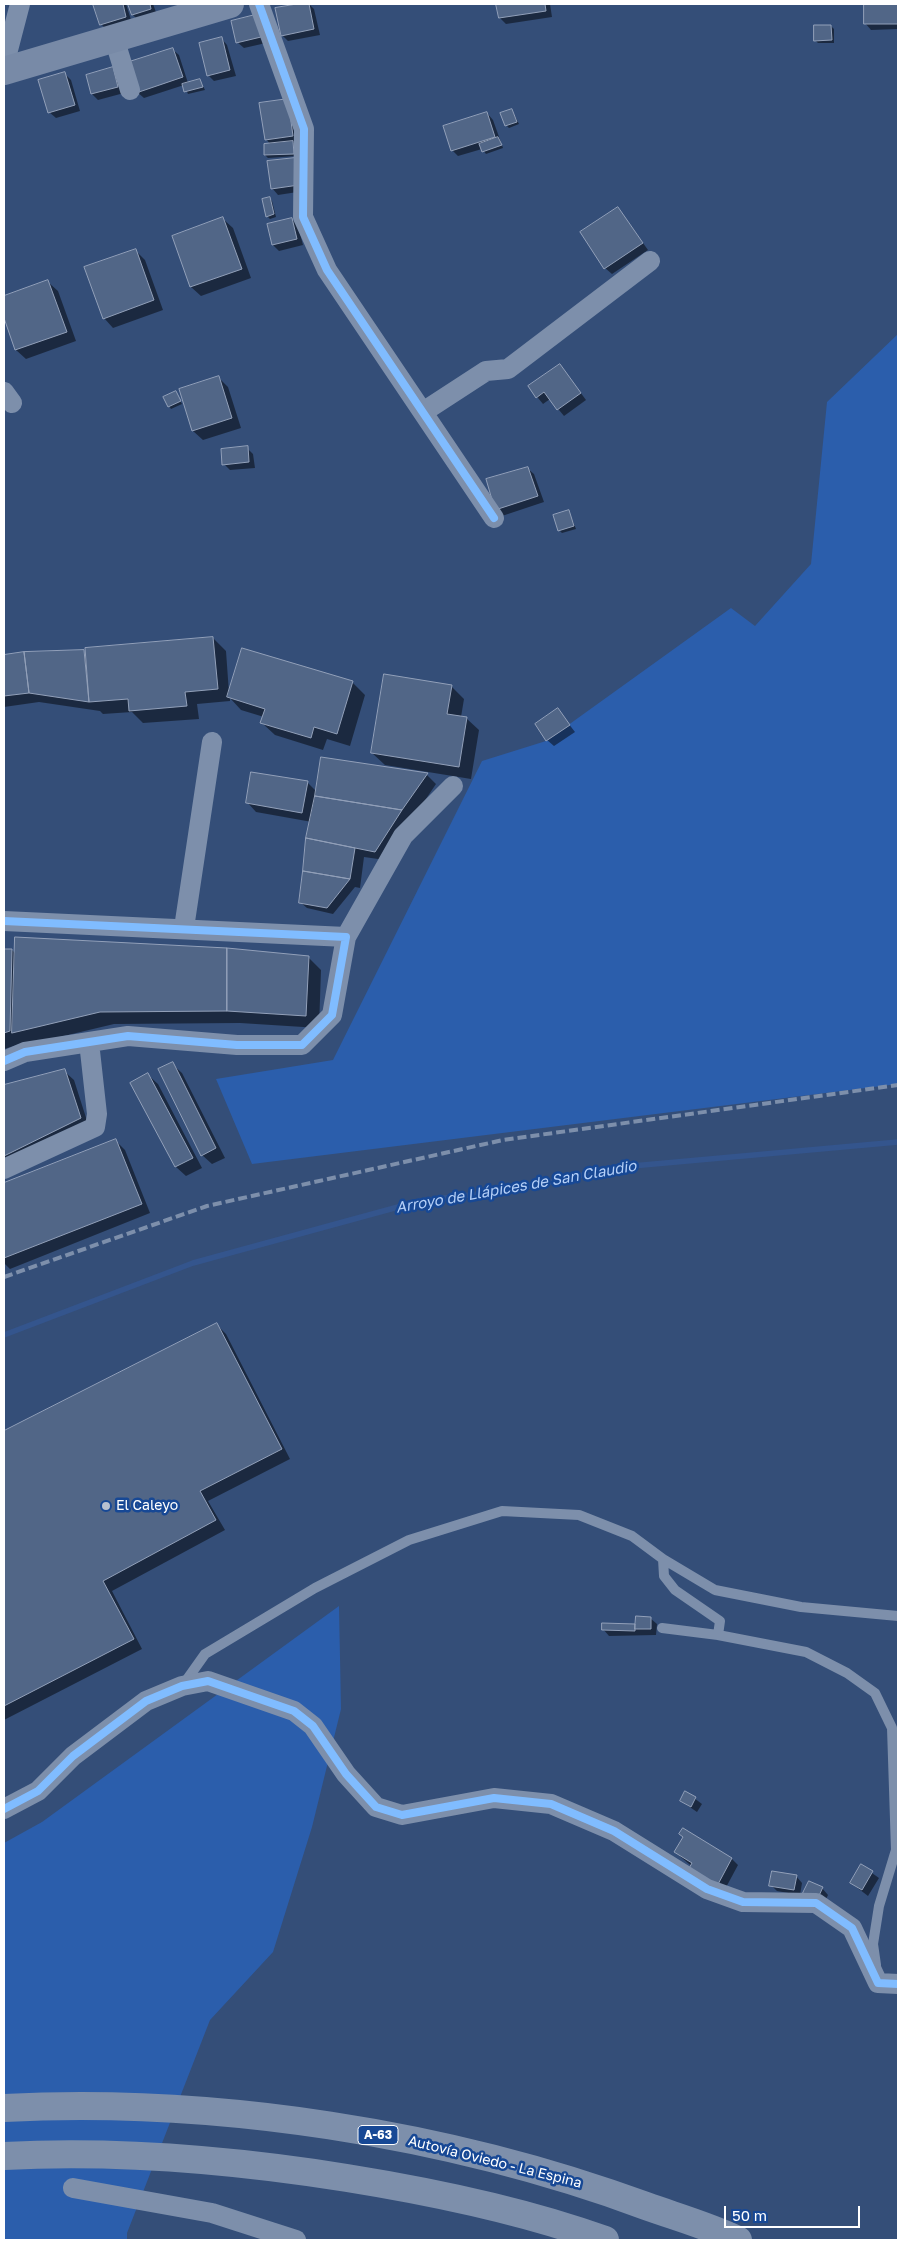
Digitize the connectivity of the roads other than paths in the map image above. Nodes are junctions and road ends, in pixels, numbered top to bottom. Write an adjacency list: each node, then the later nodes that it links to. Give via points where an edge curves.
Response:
1 (20, 4): 5 (street)
2 (230, 4): 4 (street)
3 (259, 4): 8 (street, via 304,129 303,217 326,270)
4 (114, 38): 5 (street); 6 (street)
5 (4, 71)
6 (130, 90)
7 (650, 261): 8 (street, via 508,370 486,371)
8 (423, 412): 9 (street)
9 (494, 518)
10 (212, 742): 13 (street)
11 (453, 786): 14 (street, via 403,836)
12 (4, 921): 13 (street)
13 (184, 928): 14 (street)
14 (346, 937): 15 (street, via 332,1015 302,1046 237,1045 128,1036)
15 (88, 1042): 16 (street, via 25,1052); 17 (street, via 96,1114 94,1127)
16 (4, 1060)
17 (4, 1169)
18 (663, 1560): 19 (lane, via 715,1590 801,1608); 21 (lane, via 664,1576 675,1590 720,1621); 22 (lane, via 632,1536 579,1515 502,1510 409,1540 315,1588 205,1654)
19 (898, 1616)
20 (662, 1628): 21 (lane)
21 (718, 1636): 24 (lane, via 806,1652 847,1673 875,1693 892,1728 896,1850 879,1906 873,1944)
22 (182, 1686): 23 (street, via 146,1701 74,1756 38,1791); 24 (street, via 208,1681 294,1711 313,1726 346,1774 376,1807 402,1815 494,1798 552,1804 614,1831 707,1889 743,1902 816,1903 852,1928)
23 (4, 1809)
24 (878, 1983): 25 (street)
25 (898, 1984)
26 (4, 2108): 31 (highway, Autovía Oviedo - La Espina / A-63, via 104,2105 268,2117 433,2144 585,2184)
27 (4, 2156): 30 (highway, via 116,2154 271,2166 424,2190)
28 (73, 2188): 29 (street, via 212,2213)
29 (296, 2240)
30 (605, 2240)
31 (738, 2240)

